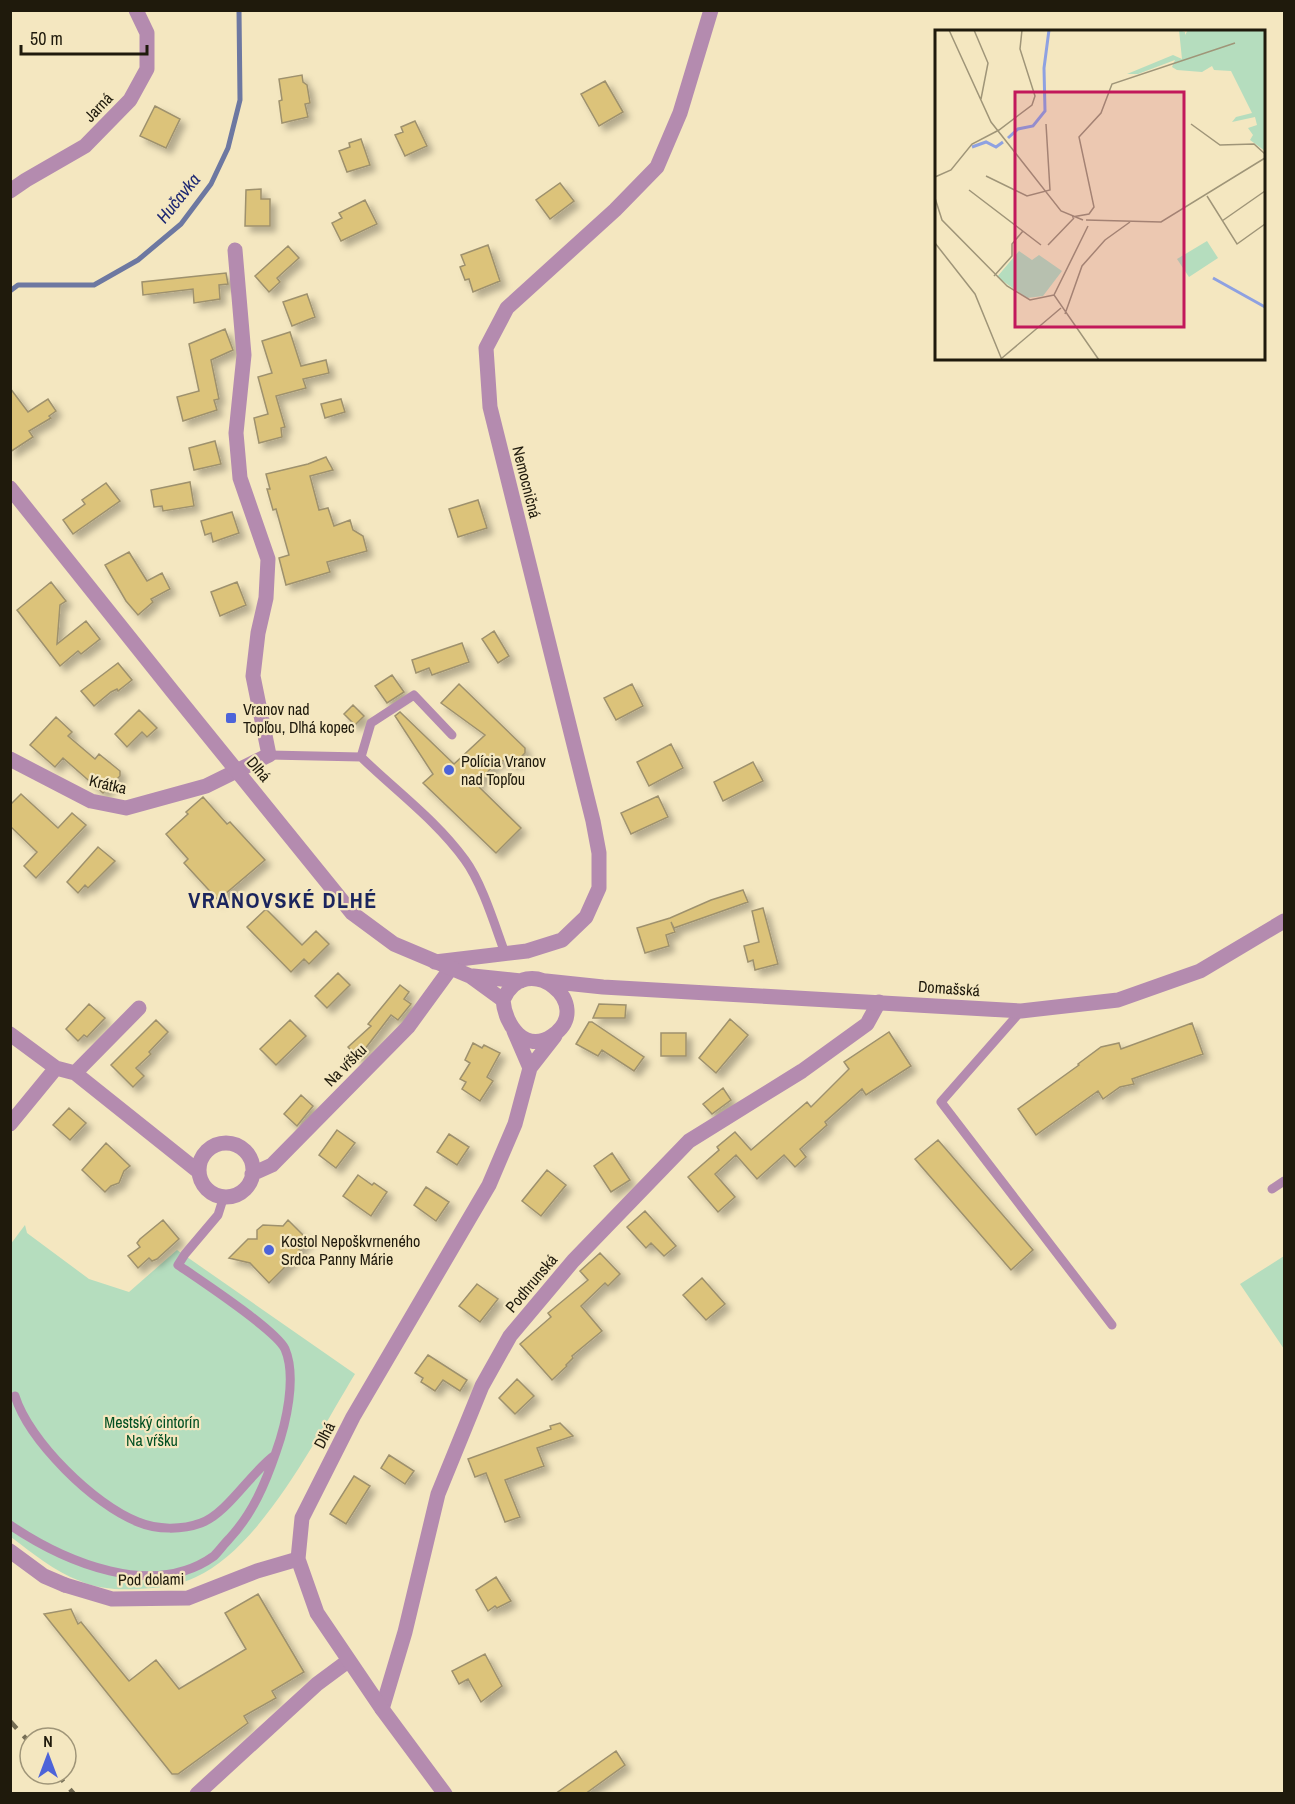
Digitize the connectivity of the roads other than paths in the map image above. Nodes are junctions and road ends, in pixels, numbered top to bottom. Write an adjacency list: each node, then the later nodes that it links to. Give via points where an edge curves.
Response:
1 (136, 10): 3 (street, Jarná, via 147,33 147,69 130,100 85,146)
2 (711, 10): 12 (street, Nemocničná, via 680,113 657,166 615,210 507,308 486,348 490,407 599,853 599,888 586,917 562,940 527,951)
3 (10, 191)
4 (235, 250): 7 (street, via 244,356 236,433 240,478 268,559 254,676)
5 (10, 488): 10 (street, Dlhá)
6 (452, 735): 8 (lane, via 414,695 371,723)
7 (269, 755): 8 (lane); 10 (street)
8 (361, 757): 12 (lane, via 424,813 467,862)
9 (10, 759): 10 (street, Krátka, via 91,801 126,808 206,786)
10 (237, 771): 14 (street, Dlhá, via 352,913 394,944)
11 (1284, 921): 24 (street, Domašská, via 1200,971 1118,1000)
12 (502, 946): 13 (street, Nemocničná)
13 (484, 957): 14 (street, Nemocničná); 16 (street, via 468,963)
14 (435, 962): 15 (street, Dlhá)
15 (451, 968): 16 (street, Dlhá); 33 (street, Na vŕšku, via 408,1027 272,1165)
16 (470, 976): 17 (street); 20 (street)
17 (521, 981): 18 (street); 20 (street)
18 (544, 981): 19 (street, Domašská); 22 (street, via 560,992)
19 (591, 986): 21 (street, Domašská); 22 (street)
20 (503, 1000): 25 (street, via 507,1021)
21 (879, 1002): 24 (street, Domašská); 44 (street, Podhrunská, via 867,1024 802,1071 689,1141 573,1262 510,1336 482,1386 438,1494)
22 (567, 1005): 26 (street, via 565,1021)
23 (139, 1008): 30 (street)
24 (1021, 1011): 37 (lane, via 941,1102)
25 (514, 1031): 26 (street, via 535,1041); 29 (street)
26 (557, 1033): 29 (street)
27 (10, 1034): 28 (street)
28 (56, 1068): 30 (street); 31 (street)
29 (530, 1068): 42 (street, Dlhá, via 515,1124 489,1185 353,1417 302,1518)
30 (75, 1073): 32 (street)
31 (10, 1124)
32 (199, 1173): 33 (street, via 205,1153 222,1143 241,1148 248,1155); 36 (street, via 205,1186)
33 (252, 1174): 36 (street, via 243,1190)
34 (1284, 1181): 35 (lane)
35 (1272, 1189)
36 (224, 1196): 39 (lane, via 218,1215 178,1265 285,1348 291,1372)
37 (1112, 1324)
38 (15, 1396): 39 (lane, via 31,1429 68,1471 97,1498 139,1523 162,1528 204,1522 226,1506)
39 (275, 1455): 40 (lane, via 254,1507 236,1532 214,1555 185,1571 145,1576 99,1568 53,1551)
40 (10, 1525)
41 (10, 1551): 42 (street, Pod dolami, via 44,1576 112,1599 188,1598)
42 (298, 1559): 43 (street, Dlhá, via 317,1612)
43 (348, 1661): 44 (street, Dlhá); 45 (street, via 317,1684)
44 (382, 1709): 46 (street, Dlhá)
45 (197, 1794)
46 (445, 1794)

